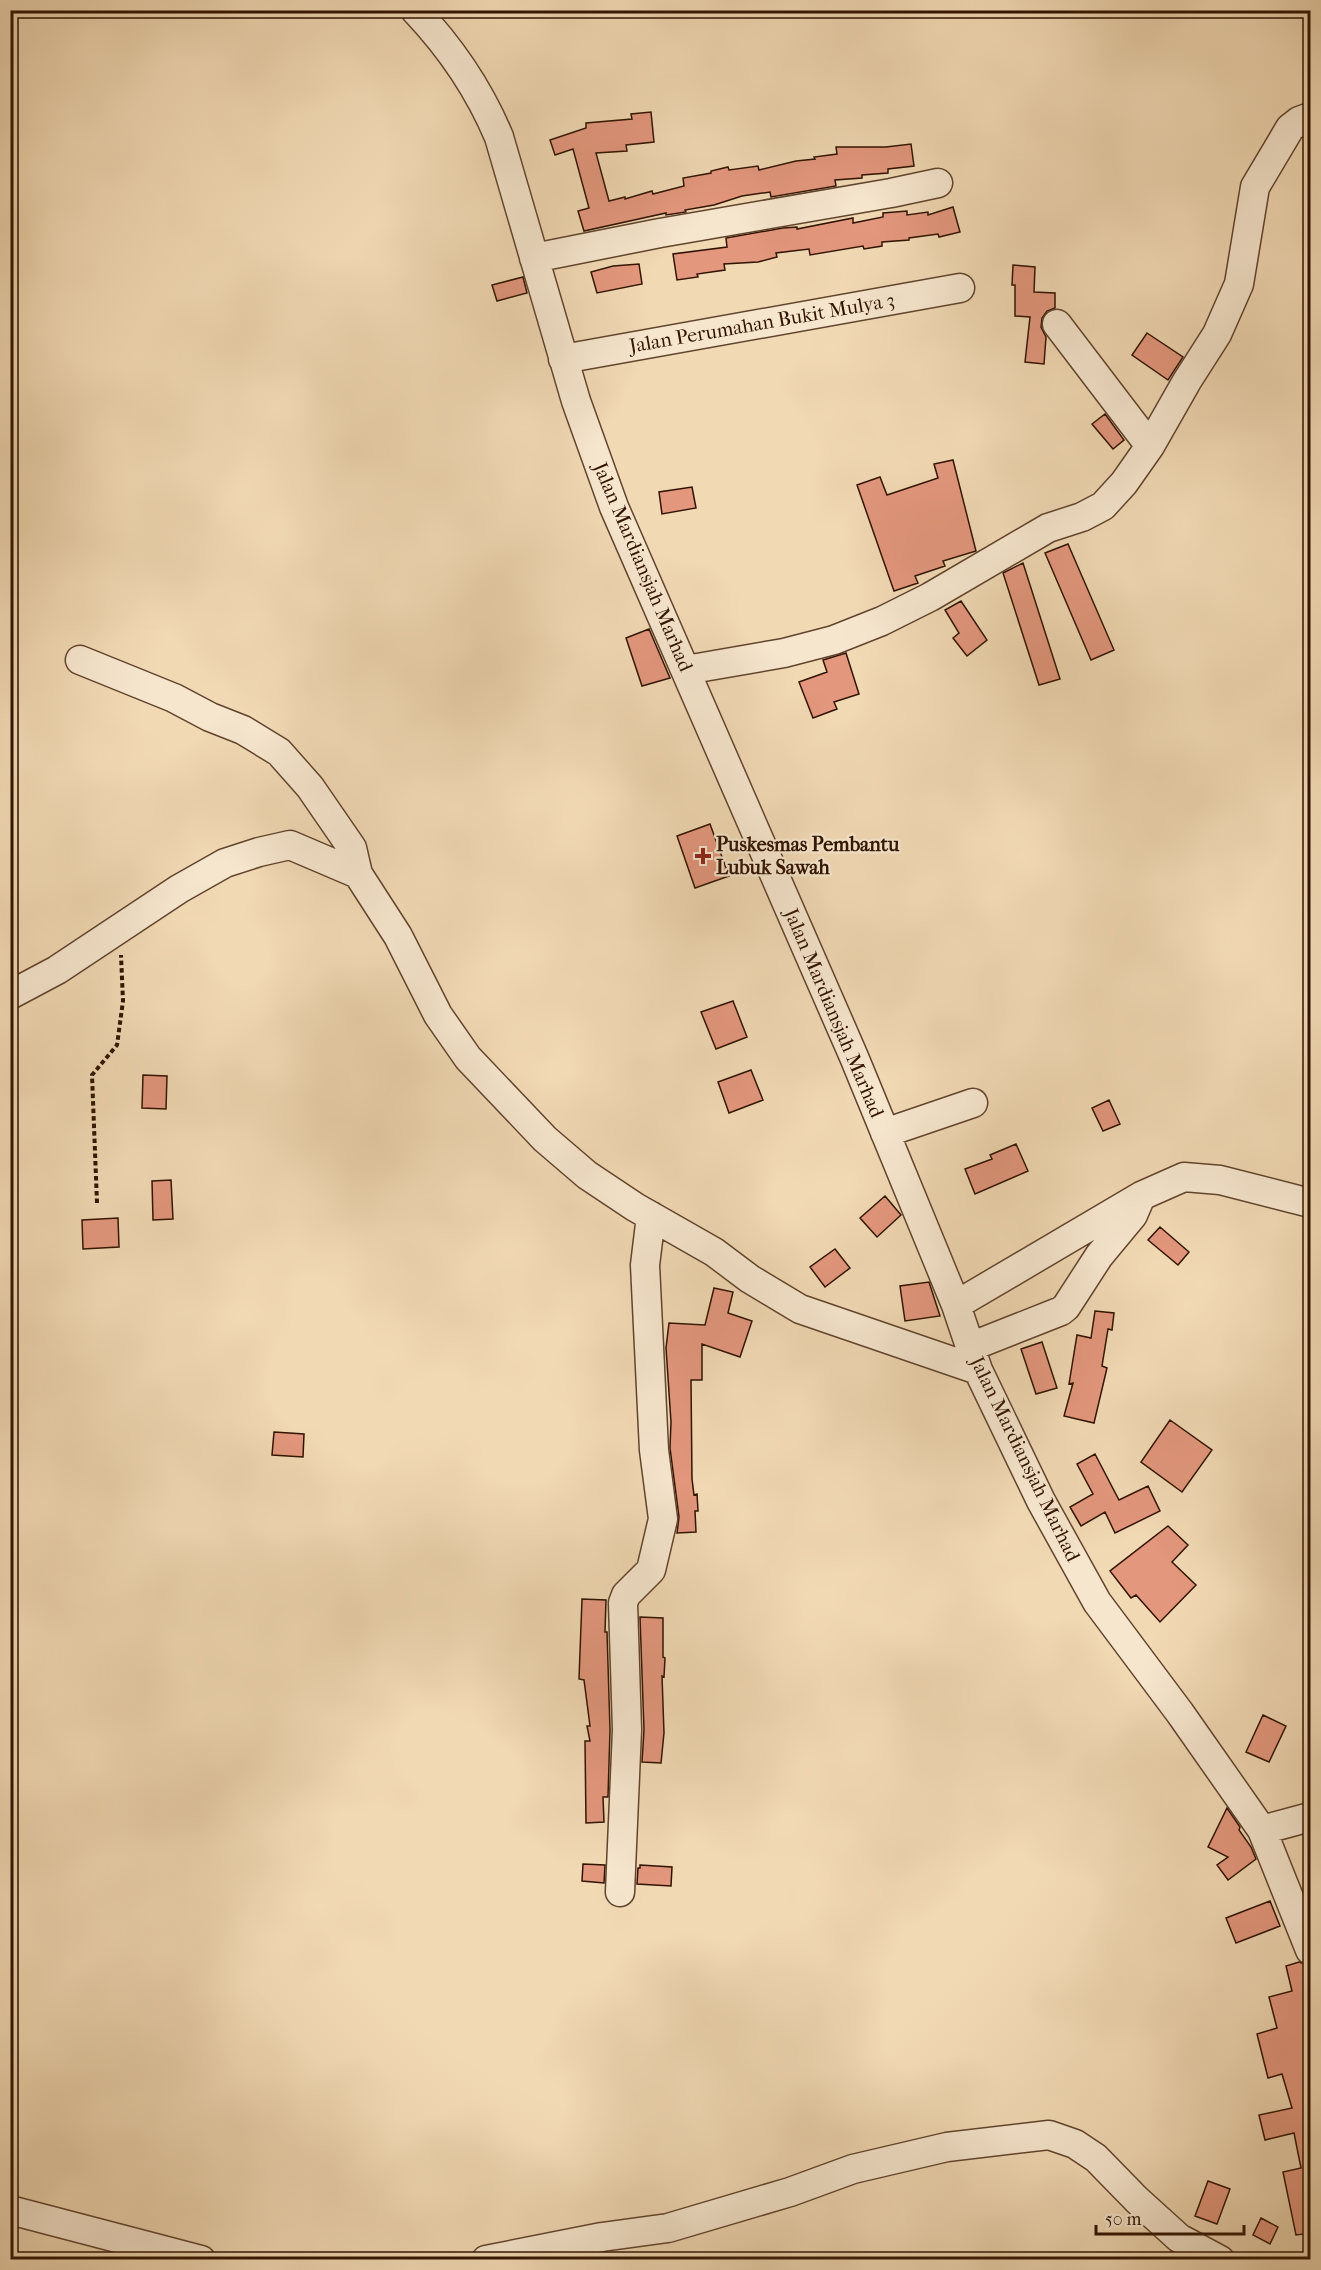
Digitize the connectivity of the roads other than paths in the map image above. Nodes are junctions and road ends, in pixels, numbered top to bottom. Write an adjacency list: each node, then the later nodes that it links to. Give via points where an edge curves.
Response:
1 (415, 10): 4 (street, Jalan Mardiansjah Marhad, via 468,75 486,105)
2 (1311, 117): 8 (street, via 1290,128 1255,187 1239,284 1217,334)
3 (938, 183): 4 (street)
4 (534, 258): 7 (street, Jalan Mardiansjah Marhad)
5 (960, 288): 7 (street, Jalan Perumahan Bukit Mulya 3)
6 (1057, 324): 8 (street)
7 (563, 359): 10 (street, Jalan Mardiansjah Marhad, via 614,507)
8 (1150, 446): 10 (street, via 1103,506 1048,528 882,621 834,640 784,653)
9 (80, 660): 11 (street, via 174,698 243,730 279,752 352,848)
10 (686, 670): 14 (street, Jalan Mardiansjah Marhad)
11 (358, 874): 12 (street, via 291,845 225,863 57,970); 17 (street, via 398,936 438,1015 468,1058 545,1139 587,1175)
12 (10, 995)
13 (972, 1103): 14 (street)
14 (885, 1133): 18 (street, Jalan Mardiansjah Marhad)
15 (1141, 1196): 16 (street, via 1184,1177 1220,1180); 18 (street); 19 (street, via 1133,1215 1099,1256 1066,1307)
16 (1311, 1203)
17 (651, 1216): 19 (street, via 800,1309); 22 (street, via 645,1265 654,1450 663,1519 651,1570 623,1603 627,1730)
18 (956, 1305): 19 (street, Jalan Mardiansjah Marhad)
19 (974, 1359): 21 (street, Jalan Mardiansjah Marhad, via 1041,1501 1097,1602)
20 (1311, 1817): 21 (street)
21 (1262, 1830): 23 (street, Jalan Mardiansjah Marhad)
22 (620, 1892)
23 (1311, 1950)
24 (10, 2210): 26 (street)
25 (533, 2254): 27 (street); 28 (street, via 602,2237 668,2228 853,2169 946,2147 1049,2135 1074,2144 1095,2158 1179,2238)
26 (201, 2259)
27 (486, 2259)
28 (1220, 2259)

